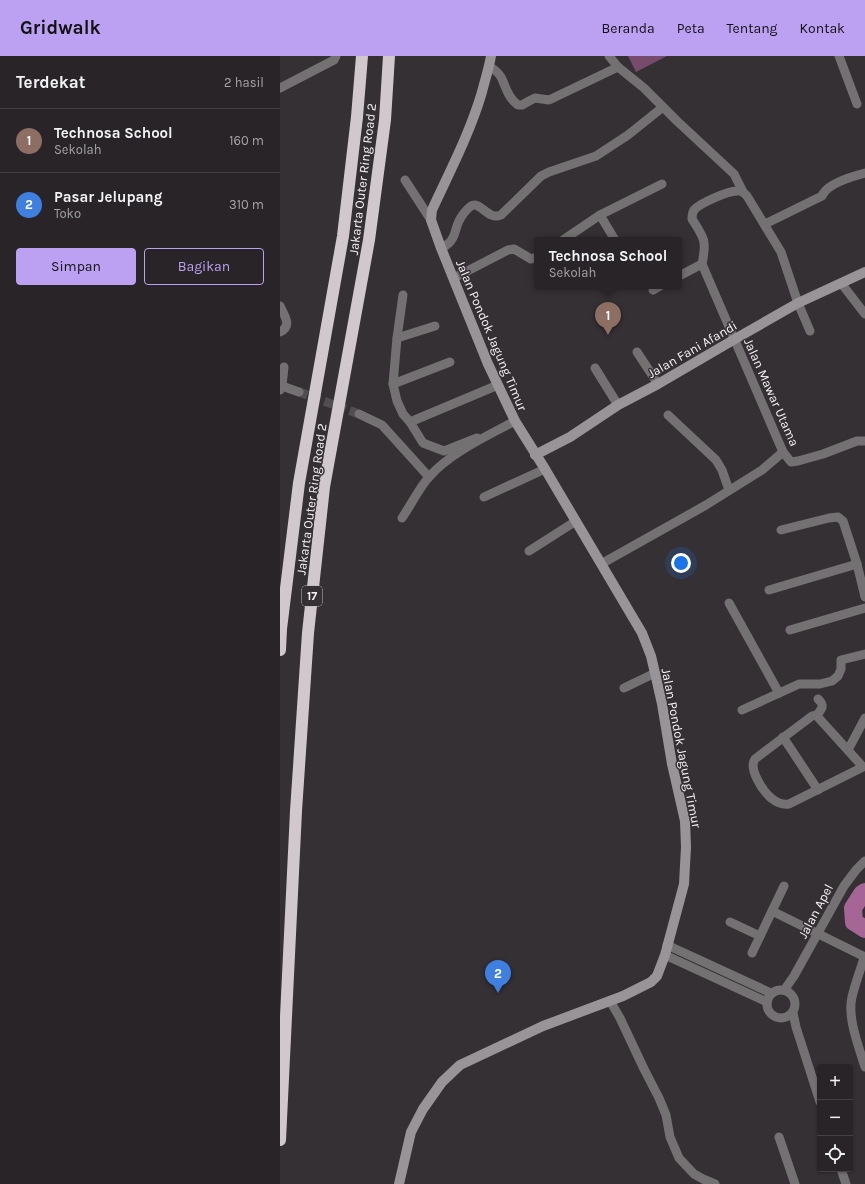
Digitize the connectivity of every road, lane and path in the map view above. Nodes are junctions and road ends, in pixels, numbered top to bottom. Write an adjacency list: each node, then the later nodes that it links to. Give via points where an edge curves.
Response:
1 (336, 56): 8 (street, via 334,60)
2 (362, 56): 69 (highway, Jakarta Outer Ring Road 2 / 17, via 343,236 299,483)
3 (389, 56): 100 (highway, Jakarta Outer Ring Road 2 / 17, via 385,120 369,240 324,487 308,633 296,811)
4 (609, 56): 7 (street)
5 (839, 56): 9 (street)
6 (490, 61): 7 (street, via 501,77 510,98 518,105 535,98 553,99); 16 (street, via 474,117 432,210)
7 (618, 67): 10 (street)
8 (280, 88)
9 (857, 104)
10 (663, 107): 14 (street, via 734,174); 20 (street, via 596,156 541,176 501,215 493,217 478,206 470,206 459,220 451,241)
11 (865, 173): 17 (street, via 846,178 826,190 822,196)
12 (405, 180): 16 (street, Jalan Pondok Jagung Timur)
13 (662, 184): 15 (street)
14 (743, 192): 17 (street); 22 (street, via 737,190 722,195 693,211 692,219 705,243)
15 (600, 215): 18 (street); 19 (street)
16 (431, 220): 20 (street, Jalan Pondok Jagung Timur)
17 (765, 224): 28 (street, via 781,252)
18 (567, 237)
19 (613, 237)
20 (441, 248): 25 (street, Jalan Pondok Jagung Timur)
21 (534, 258): 25 (street, via 531,259 514,249 508,250)
22 (702, 264): 24 (street); 35 (street, Jalan Mawar Utama)
23 (865, 272): 26 (street, Jalan Fani Afandi)
24 (682, 274)
25 (454, 278): 42 (street, Jalan Pondok Jagung Timur)
26 (841, 283): 28 (street, Jalan Fani Afandi); 30 (street)
27 (403, 295): 34 (street)
28 (798, 303): 32 (street); 35 (street, Jalan Fani Afandi)
29 (280, 306): 33 (street, via 288,323 285,330)
30 (865, 314)
31 (435, 326): 34 (street)
32 (810, 331)
33 (280, 332)
34 (397, 338): 40 (street)
35 (735, 339): 41 (street, Jalan Fani Afandi); 52 (street, Jalan Mawar Utama)
36 (637, 352): 41 (street)
37 (450, 362): 40 (street)
38 (284, 367): 43 (street)
39 (595, 368): 45 (street)
40 (394, 384): 49 (street, via 397,401)
41 (658, 384): 45 (street, Jalan Fani Afandi)
42 (498, 385): 48 (street, Jalan Pondok Jagung Timur); 49 (street)
43 (281, 388): 44 (street)
44 (299, 392)
45 (618, 406): 53 (street, Jalan Fani Afandi, via 570,437)
46 (359, 414): 55 (street, via 382,425)
47 (668, 415): 56 (street, via 716,460)
48 (515, 421): 53 (street, Jalan Pondok Jagung Timur); 55 (street, via 454,456)
49 (410, 422): 50 (street, via 423,442 444,451)
50 (477, 438)
51 (865, 441): 52 (street, Jalan Mawar Utama, via 857,441 823,454 791,462)
52 (783, 452): 56 (street, via 762,470)
53 (535, 454): 54 (street, Jalan Pondok Jagung Timur)
54 (545, 469): 57 (street); 59 (street, Jalan Pondok Jagung Timur)
55 (429, 477): 58 (street)
56 (729, 490): 62 (street)
57 (484, 497)
58 (402, 518)
59 (576, 521): 61 (street); 62 (street, Jalan Pondok Jagung Timur)
60 (781, 530): 63 (street, via 838,517 843,521)
61 (529, 551)
62 (601, 564): 71 (street, Jalan Pondok Jagung Timur, via 642,633)
63 (857, 564): 64 (street); 65 (street)
64 (769, 590)
65 (865, 597)
66 (729, 603): 73 (street)
67 (865, 608): 68 (street)
68 (790, 630)
69 (280, 650)
70 (865, 654): 73 (street, via 841,660 838,676 832,681 799,684)
71 (655, 673): 72 (street); 88 (street, Jalan Pondok Jagung Timur, via 685,821 684,884)
72 (624, 688)
73 (779, 693): 75 (street)
74 (818, 700): 76 (street, via 823,705)
75 (742, 710)
76 (817, 715): 78 (street); 79 (street)
77 (865, 718): 79 (street)
78 (783, 737): 81 (street); 81 (street, via 753,762 753,771 763,789 772,799 786,804)
79 (848, 750): 80 (street)
80 (864, 767): 81 (street)
81 (818, 790)
82 (865, 862): 86 (street, Jalan Apel, via 844,886)
83 (784, 886): 84 (street)
84 (772, 911): 86 (street); 87 (street)
85 (730, 922): 87 (street)
86 (818, 933): 91 (street, Jalan Apel); 96 (street, via 864,958 851,998 853,1027)
87 (760, 936): 89 (street)
88 (667, 945): 90 (street, Jalan Pondok Jagung Timur); 92 (street)
89 (752, 953)
90 (665, 955): 93 (street, Jalan Pondok Jagung Timur, via 657,976 651,982); 94 (street)
91 (788, 991): 92 (street, via 778,990); 95 (street, via 796,999 796,1006)
92 (771, 993): 94 (street)
93 (610, 1001): 102 (street, Jalan Pondok Jagung Timur, via 543,1026 460,1065 442,1082 411,1132); 103 (street, via 659,1098 679,1158 694,1174)
94 (767, 1002): 95 (street, via 770,1013 774,1016 780,1018)
95 (789, 1015): 98 (street, via 796,1027)
96 (862, 1048): 97 (street)
97 (865, 1067)
98 (819, 1100)
99 (779, 1138): 104 (street)
100 (280, 1140)
101 (842, 1172): 105 (street)
102 (398, 1184)
103 (714, 1184)
104 (795, 1184)
105 (846, 1184)

